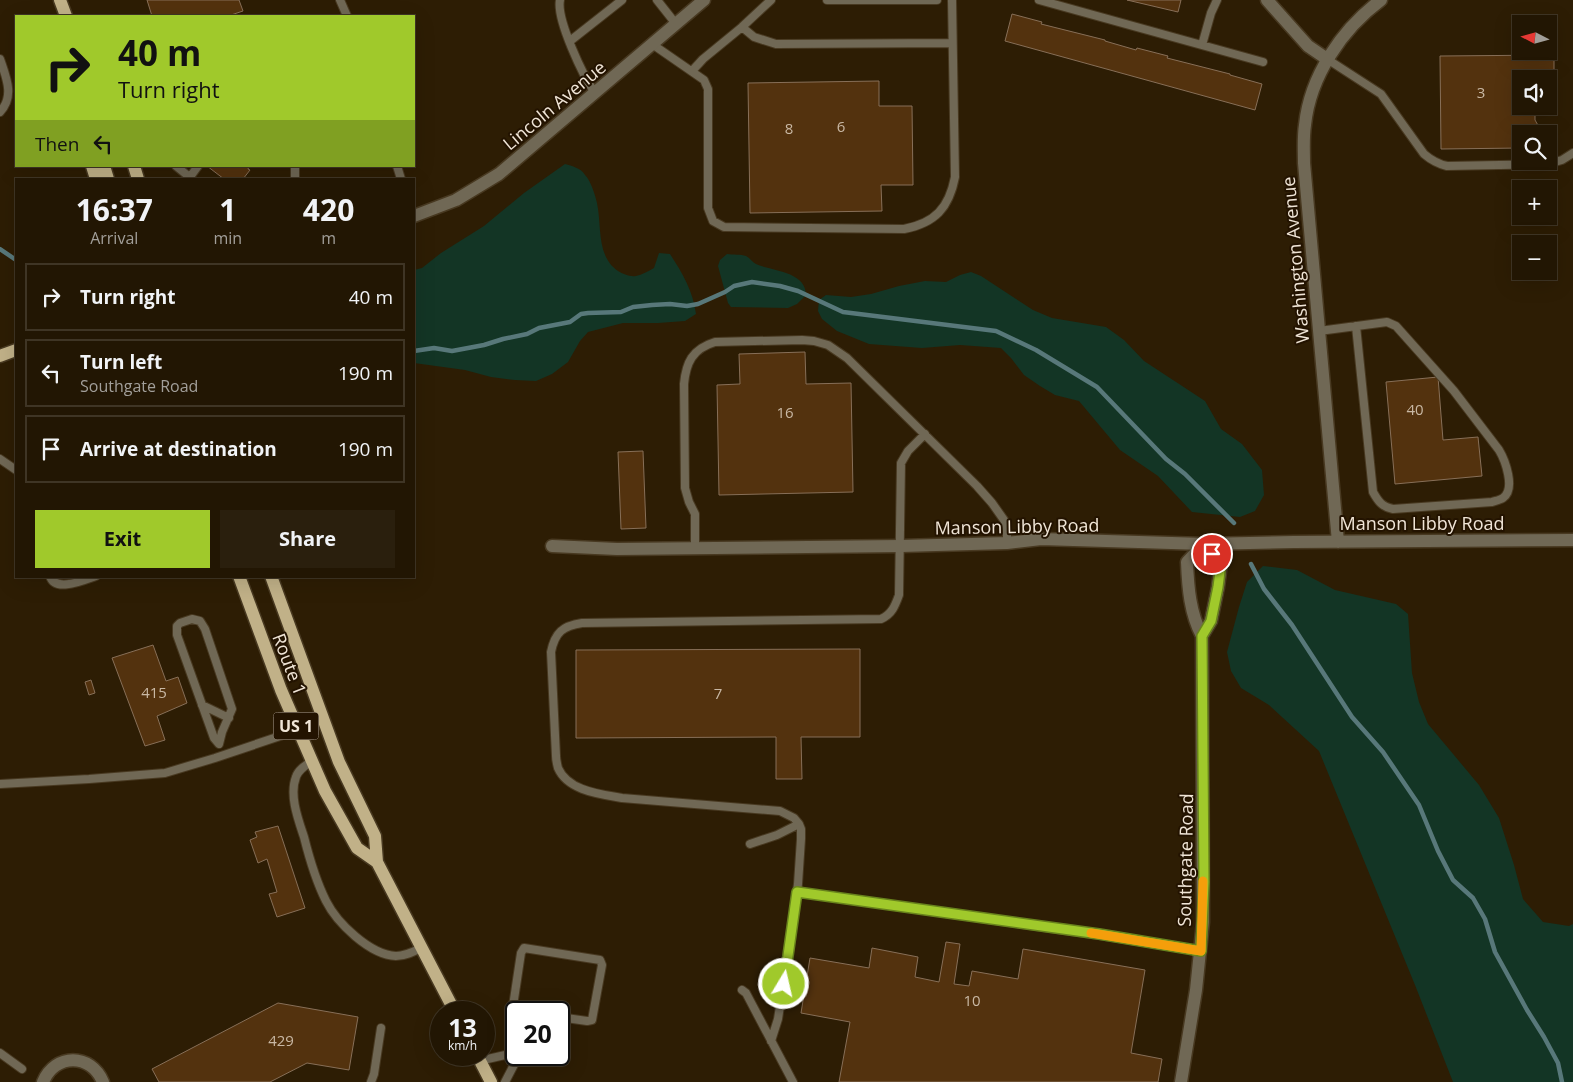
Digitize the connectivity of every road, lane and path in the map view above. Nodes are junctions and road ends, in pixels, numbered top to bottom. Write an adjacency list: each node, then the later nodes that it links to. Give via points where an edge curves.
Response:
1 (60, 0): 15 (main road)
2 (340, 0): 16 (lane)
3 (560, 0): 19 (lane, via 560,15)
4 (622, 0): 19 (lane)
5 (657, 0): 17 (lane)
6 (704, 0): 17 (street, Lincoln Avenue)
7 (771, 0): 18 (lane)
8 (826, 0): 9 (lane)
9 (937, 0)
10 (952, 0): 20 (lane)
11 (1038, 0): 22 (lane)
12 (1217, 0): 22 (lane)
13 (1267, 0): 24 (street, via 1308,46)
14 (1381, 0): 24 (street, Washington Avenue, via 1350,29)
15 (66, 15)
16 (347, 15)
17 (676, 24): 21 (street, Lincoln Avenue)
18 (742, 27): 20 (lane, via 754,37 776,44); 26 (lane)
19 (570, 41): 27 (lane, via 583,74)
20 (952, 43): 26 (lane, via 953,190 937,214 915,227 904,229 724,227 713,221 708,208 708,89 704,80)
21 (652, 44): 26 (lane); 27 (street, Lincoln Avenue)
22 (1202, 45): 25 (lane)
23 (0, 59): 28 (lane, via 9,95)
24 (1327, 59): 29 (lane, via 1381,94 1424,154 1441,164 1548,164); 35 (street, Washington Avenue, via 1304,124 1304,163)
25 (1263, 62)
26 (692, 71)
27 (595, 93): 33 (street, Lincoln Avenue, via 499,174 456,200)
28 (0, 112)
29 (1573, 153)
30 (177, 167): 32 (lane)
31 (197, 167): 32 (lane)
32 (191, 178)
33 (415, 216)
34 (1356, 326): 34 (lane, via 1372,492 1381,504 1393,509 1492,502 1503,498 1508,488 1504,459 1448,384 1391,323); 35 (lane)
35 (1319, 332): 42 (street, Washington Avenue)
36 (15, 350): 37 (main road)
37 (0, 356)
38 (925, 434): 43 (lane, via 998,510 1006,526); 46 (lane, via 901,463); 47 (lane, via 858,368 828,345 802,340 715,342 707,345 689,361 684,384 685,488 694,514)
39 (0, 459): 40 (lane)
40 (15, 469)
41 (1573, 540): 42 (street, Manson Libby Road)
42 (1338, 542): 44 (street, Manson Libby Road)
43 (1007, 543): 44 (street, Manson Libby Road, via 1041,539); 46 (street, Manson Libby Road)
44 (1204, 544): 52 (street, Southgate Road, via 1187,562 1194,622); 52 (street, Southgate Road, via 1221,563 1211,621)
45 (552, 546): 47 (street, Manson Libby Road, via 617,549)
46 (901, 546): 47 (street, Manson Libby Road); 60 (lane, via 899,596 894,609 881,619 582,623 567,626 553,642 556,756 558,768 571,783 596,794 622,798 780,810)
47 (695, 547)
48 (51, 578): 49 (lane, via 54,584 64,585)
49 (89, 578)
50 (240, 578): 55 (main road, Route 1 / US 1)
51 (272, 578): 62 (main road, Route 1 / US 1, via 340,762 375,836)
52 (1202, 636): 65 (street, Southgate Road, via 1204,882)
53 (202, 705): 54 (lane); 54 (lane, via 176,631 180,623 192,619 200,621 204,629 232,709); 56 (lane)
54 (229, 718): 56 (lane)
55 (298, 730): 57 (lane); 58 (main road, Route 1 / US 1)
56 (219, 744): 57 (lane)
57 (222, 756): 59 (lane, via 151,775)
58 (312, 761): 62 (main road, Route 1 / US 1, via 357,848); 64 (lane, via 296,777 295,802 307,848 330,909 358,938 387,954 403,956)
59 (0, 784)
60 (799, 824): 61 (lane); 63 (lane)
61 (750, 844)
62 (377, 862): 64 (main road, Route 1 / US 1)
63 (797, 892): 65 (lane); 71 (lane, via 778,1019)
64 (421, 948): 67 (main road, Route 1 / US 1)
65 (1201, 951): 82 (street, Southgate Road)
66 (742, 990): 71 (lane)
67 (448, 1001)
68 (514, 1001): 69 (lane, via 524,948 600,960 602,965 592,1020)
69 (570, 1019)
70 (381, 1028): 79 (lane)
71 (771, 1042): 81 (lane)
72 (0, 1053): 75 (lane)
73 (481, 1066): 76 (main road)
74 (513, 1066): 80 (lane)
75 (22, 1069)
76 (488, 1081)
77 (43, 1082): 78 (street, via 54,1066 74,1060 93,1068)
78 (103, 1082)
79 (371, 1082)
80 (505, 1082)
81 (793, 1082)
82 (1181, 1082)

